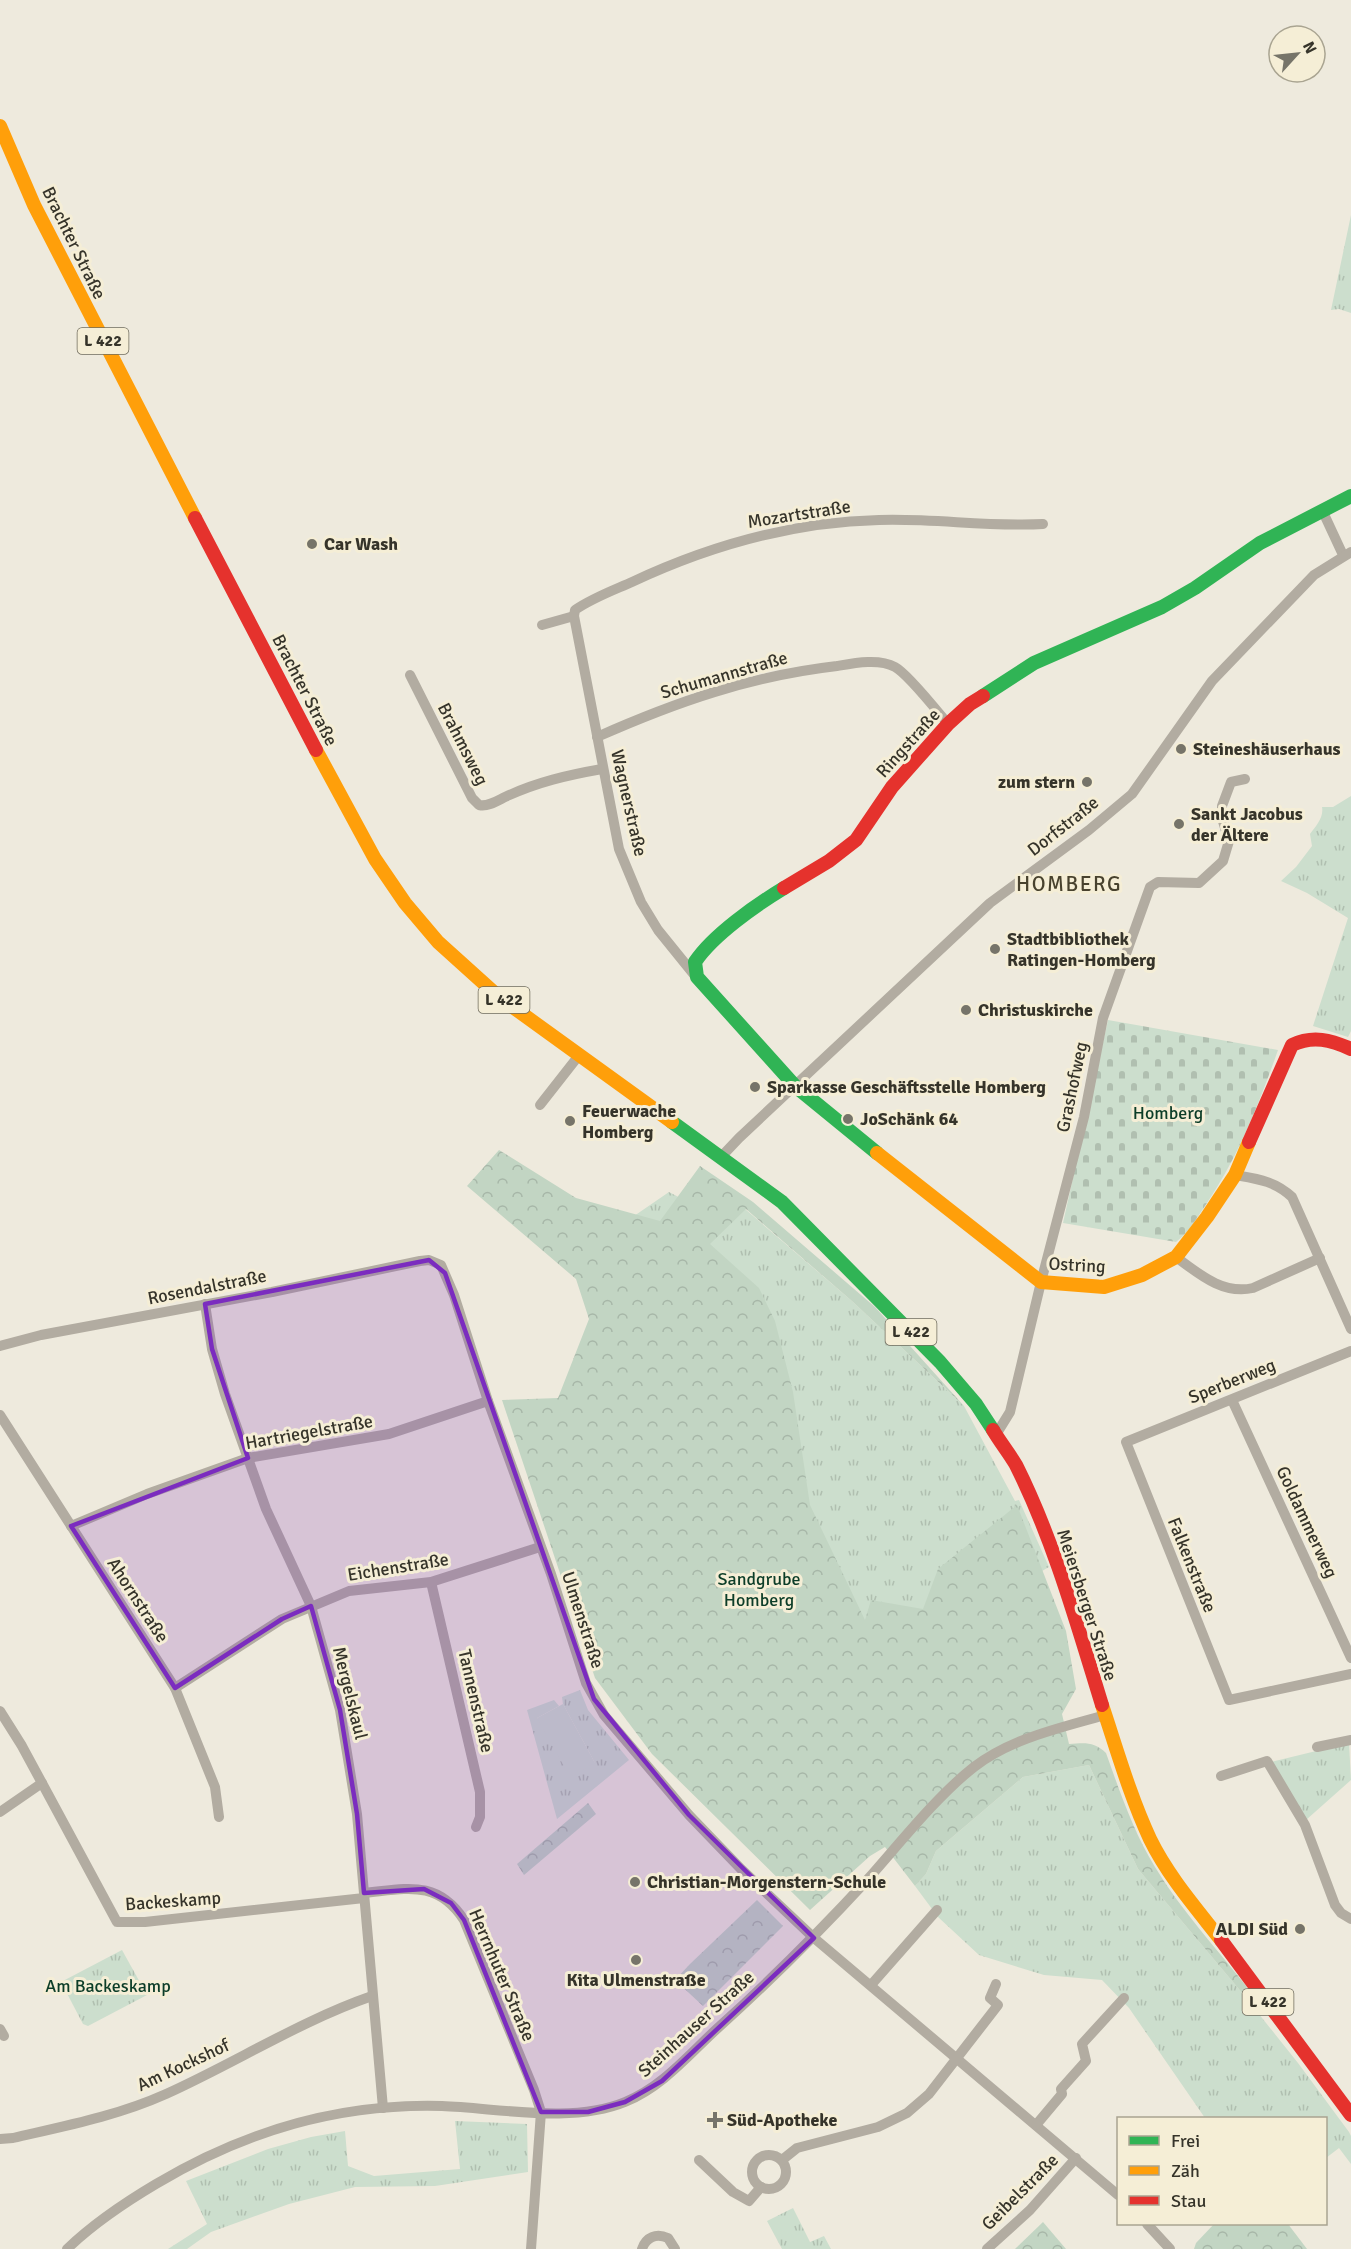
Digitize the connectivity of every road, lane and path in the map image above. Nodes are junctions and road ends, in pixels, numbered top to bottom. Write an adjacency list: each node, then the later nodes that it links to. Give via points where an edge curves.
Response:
1 (0, 126): 15 (main road, Brachter Straße / L 422, via 7,158 379,867 407,908 458,962 499,997)
2 (1351, 496): 3 (main road, Ringstraße)
3 (1323, 512): 5 (street); 9 (main road, Ringstraße, via 1260,543 1162,607 1034,663 970,704)
4 (1043, 524): 6 (street, Mozartstraße, via 879,520 793,528 698,554 639,578)
5 (1347, 553): 16 (street, Dorfstraße, via 1314,575 1212,681 1132,794 990,903)
6 (575, 613): 7 (street); 10 (street, Wagnerstraße)
7 (542, 625)
8 (410, 675): 11 (street, Brahmsweg, via 478,806 553,778)
9 (948, 724): 10 (street, Schumannstraße, via 897,668 857,663 760,678 717,690); 13 (main road, Ringstraße, via 892,788 856,840 742,917 701,953 695,962)
10 (597, 737): 11 (street, Wagnerstraße)
11 (602, 769): 13 (street, Wagnerstraße, via 619,849 641,902 658,930)
12 (1245, 779): 23 (street, Grashofweg, via 1232,782 1222,806 1228,841 1223,861 1199,883 1158,882 1150,886 1103,1018 1084,1117)
13 (697, 977): 16 (main road)
14 (1351, 1049): 19 (main road, Ostring, via 1313,1037 1292,1045)
15 (580, 1054): 17 (street); 18 (main road, Brachter Straße / L 422)
16 (795, 1086): 18 (street, Dorfstraße); 23 (main road, Ostring, via 942,1207)
17 (540, 1105)
18 (721, 1157): 31 (main road, Meiersberger Straße / L 422, via 804,1222 963,1387)
19 (1235, 1175): 20 (main road, Ostring); 21 (street, via 1276,1183 1292,1197)
20 (1176, 1257): 21 (street, via 1212,1282 1233,1290 1253,1288); 23 (main road, Ostring, via 1142,1275 1104,1287)
21 (1320, 1258): 25 (street)
22 (420, 1261): 24 (street, Rosendalstraße); 29 (street, Ulmenstraße, via 435,1262 445,1273)
23 (1041, 1282): 31 (street, Grashofweg, via 1010,1412)
24 (205, 1304): 26 (street, Rosendalstraße); 33 (street, Mergelskaul, via 212,1349)
25 (1351, 1329)
26 (0, 1346)
27 (1351, 1351): 28 (street, Sperberweg)
28 (1232, 1400): 32 (street, Sperberweg); 38 (street, Goldammerweg)
29 (488, 1401): 33 (street, Hartriegelstraße, via 389,1434); 35 (street, Ulmenstraße)
30 (0, 1415): 34 (street, Ahornstraße)
31 (997, 1433): 42 (main road, Meiersberger Straße / L 422, via 1015,1464 1052,1553)
32 (1126, 1442): 39 (street, Falkenstraße, via 1229,1700)
33 (248, 1458): 34 (street, Hartriegelstraße); 37 (street, Mergelskaul)
34 (71, 1526): 40 (street, Ahornstraße)
35 (540, 1547): 36 (street, Eichenstraße); 53 (street, Ulmenstraße, via 586,1683 604,1715 741,1869)
36 (431, 1582): 37 (street, Eichenstraße, via 348,1591); 49 (street, Tannenstraße, via 480,1792)
37 (311, 1606): 40 (street, Eichenstraße, via 282,1619); 50 (street, Mergelskaul, via 340,1710 357,1814)
38 (1351, 1658)
39 (1351, 1674)
40 (175, 1688): 48 (street, Ahornstraße, via 215,1787)
41 (0, 1711): 46 (street, Backeskamp)
42 (1105, 1715): 53 (street, Steinhauser Straße, via 1026,1739 974,1767); 61 (main road, Meiersberger Straße / L 422, via 1133,1801 1161,1858)
43 (1351, 1740): 44 (street)
44 (1317, 1747)
45 (1221, 1776): 52 (street, via 1267,1761 1305,1824 1335,1905)
46 (42, 1783): 47 (street); 50 (street, Backeskamp, via 117,1922)
47 (0, 1812)
48 (219, 1817)
49 (476, 1827)
50 (364, 1896): 56 (street, Mergelskaul); 60 (street, Herrnhuter Straße, via 424,1889 439,1894 456,1909 464,1920)
51 (938, 1910): 55 (street)
52 (1351, 1919)
53 (814, 1938): 55 (street, Ulmenstraße); 60 (street, Steinhauser Straße, via 671,2073 644,2093 588,2112)
54 (996, 1984): 58 (street, via 990,1998 998,2005)
55 (871, 1985): 58 (street, Ulmenstraße)
56 (372, 1996): 59 (street, Mergelskaul); 63 (street, Am Kockshof, via 155,2098 94,2120)
57 (1124, 1998): 62 (street, via 1083,2044 1086,2061)
58 (956, 2058): 62 (street, Ulmenstraße); 66 (street, via 929,2094 907,2114 878,2127 797,2148)
59 (383, 2108): 60 (street, Steinhauser Straße, via 442,2106); 70 (street, Steinhauser Straße, via 314,2118 218,2150 122,2204)
60 (541, 2112): 71 (street)
61 (1351, 2115)
62 (1036, 2125): 64 (street, Ulmenstraße)
63 (0, 2139)
64 (1076, 2158): 68 (street, Ulmenstraße); 74 (street, Geibelstraße, via 1030,2210)
65 (699, 2160): 67 (street, via 748,2201)
66 (782, 2160): 67 (street, via 786,2170 783,2182 774,2188); 67 (street, via 768,2154 753,2163 751,2175)
67 (761, 2187)
68 (1117, 2193)
69 (1149, 2225): 75 (street)
70 (67, 2249)
71 (531, 2249)
72 (642, 2249): 73 (street, via 649,2239 662,2236)
73 (675, 2249)
74 (987, 2249)
75 (1170, 2249)

